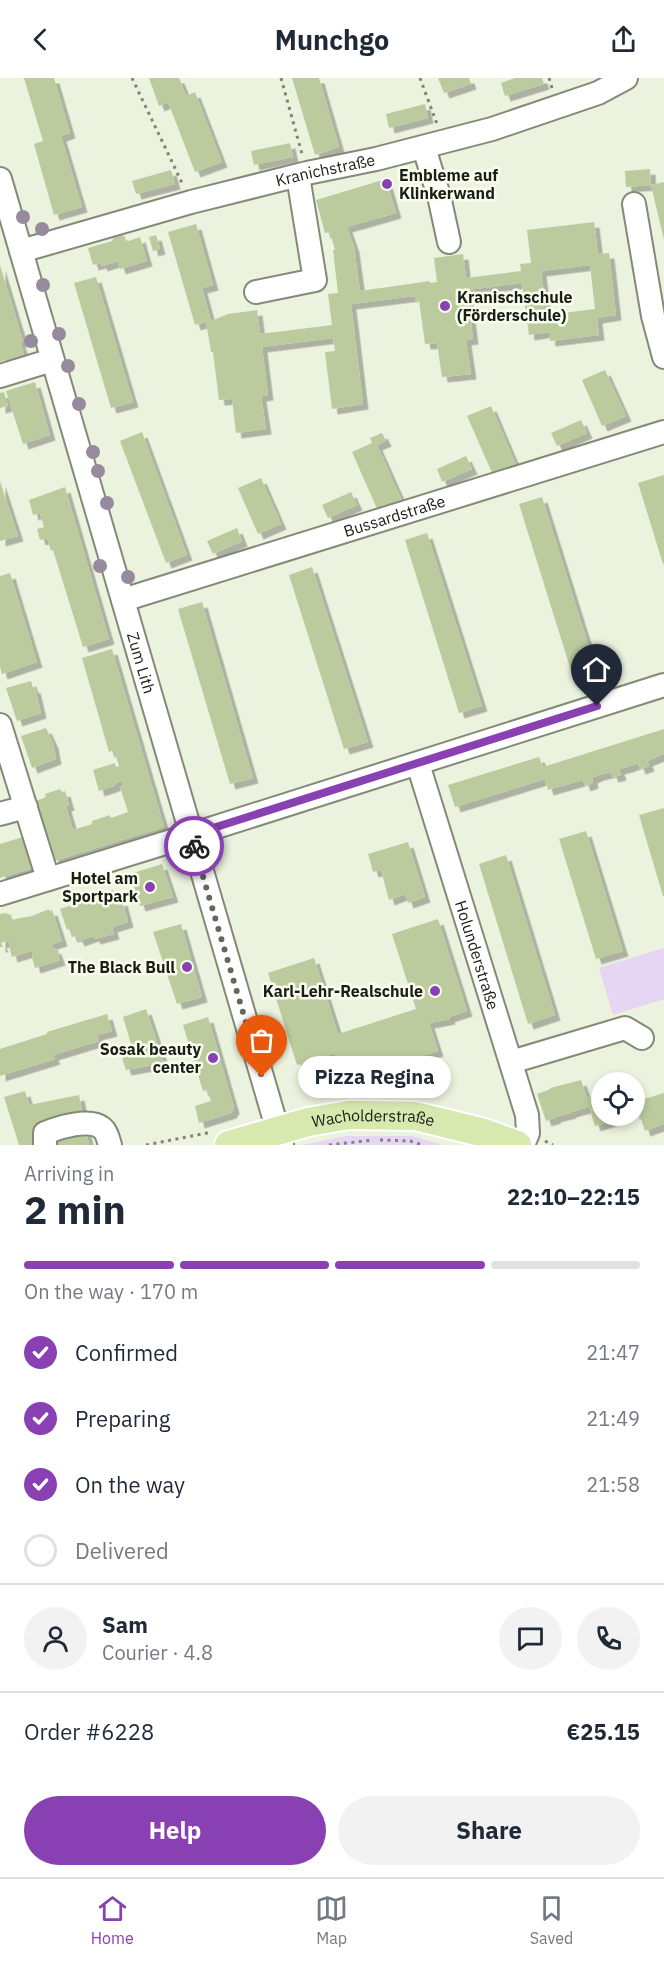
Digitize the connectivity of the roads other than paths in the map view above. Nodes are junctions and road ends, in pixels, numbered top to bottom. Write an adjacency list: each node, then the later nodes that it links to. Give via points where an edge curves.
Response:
1 (626, 78): 2 (street, Kranichstraße, via 558,107)
2 (434, 145): 3 (street, Kranichstraße); 6 (street)
3 (302, 174): 7 (street, Kranichstraße); 8 (street, via 315,280)
4 (0, 179): 7 (street, Zum Lith)
5 (634, 204): 9 (street)
6 (449, 242)
7 (21, 251): 10 (street, Zum Lith)
8 (256, 292)
9 (664, 357)
10 (52, 360): 11 (street); 13 (street, Zum Lith)
11 (0, 376)
12 (664, 432): 13 (street, Bussardstraße)
13 (123, 600): 19 (street, Zum Lith)
14 (664, 685): 16 (street)
15 (0, 725): 17 (street)
16 (418, 764): 19 (street); 23 (street, Holunderstraße)
17 (26, 807): 18 (street); 20 (street)
18 (0, 814)
19 (191, 835): 20 (street); 25 (street, Zum Lith)
20 (48, 879): 21 (street)
21 (0, 894)
22 (642, 1038): 23 (street, via 625,1028)
23 (511, 1062): 29 (street, Holunderstraße, via 527,1115 528,1133)
24 (222, 1138): 25 (main road, Wacholderstraße)
25 (280, 1138): 28 (main road, Wacholderstraße, via 308,1122 349,1115 415,1116)
26 (45, 1145): 27 (street, via 45,1133 89,1123 107,1133)
27 (110, 1145)
28 (517, 1145)
29 (523, 1145)

